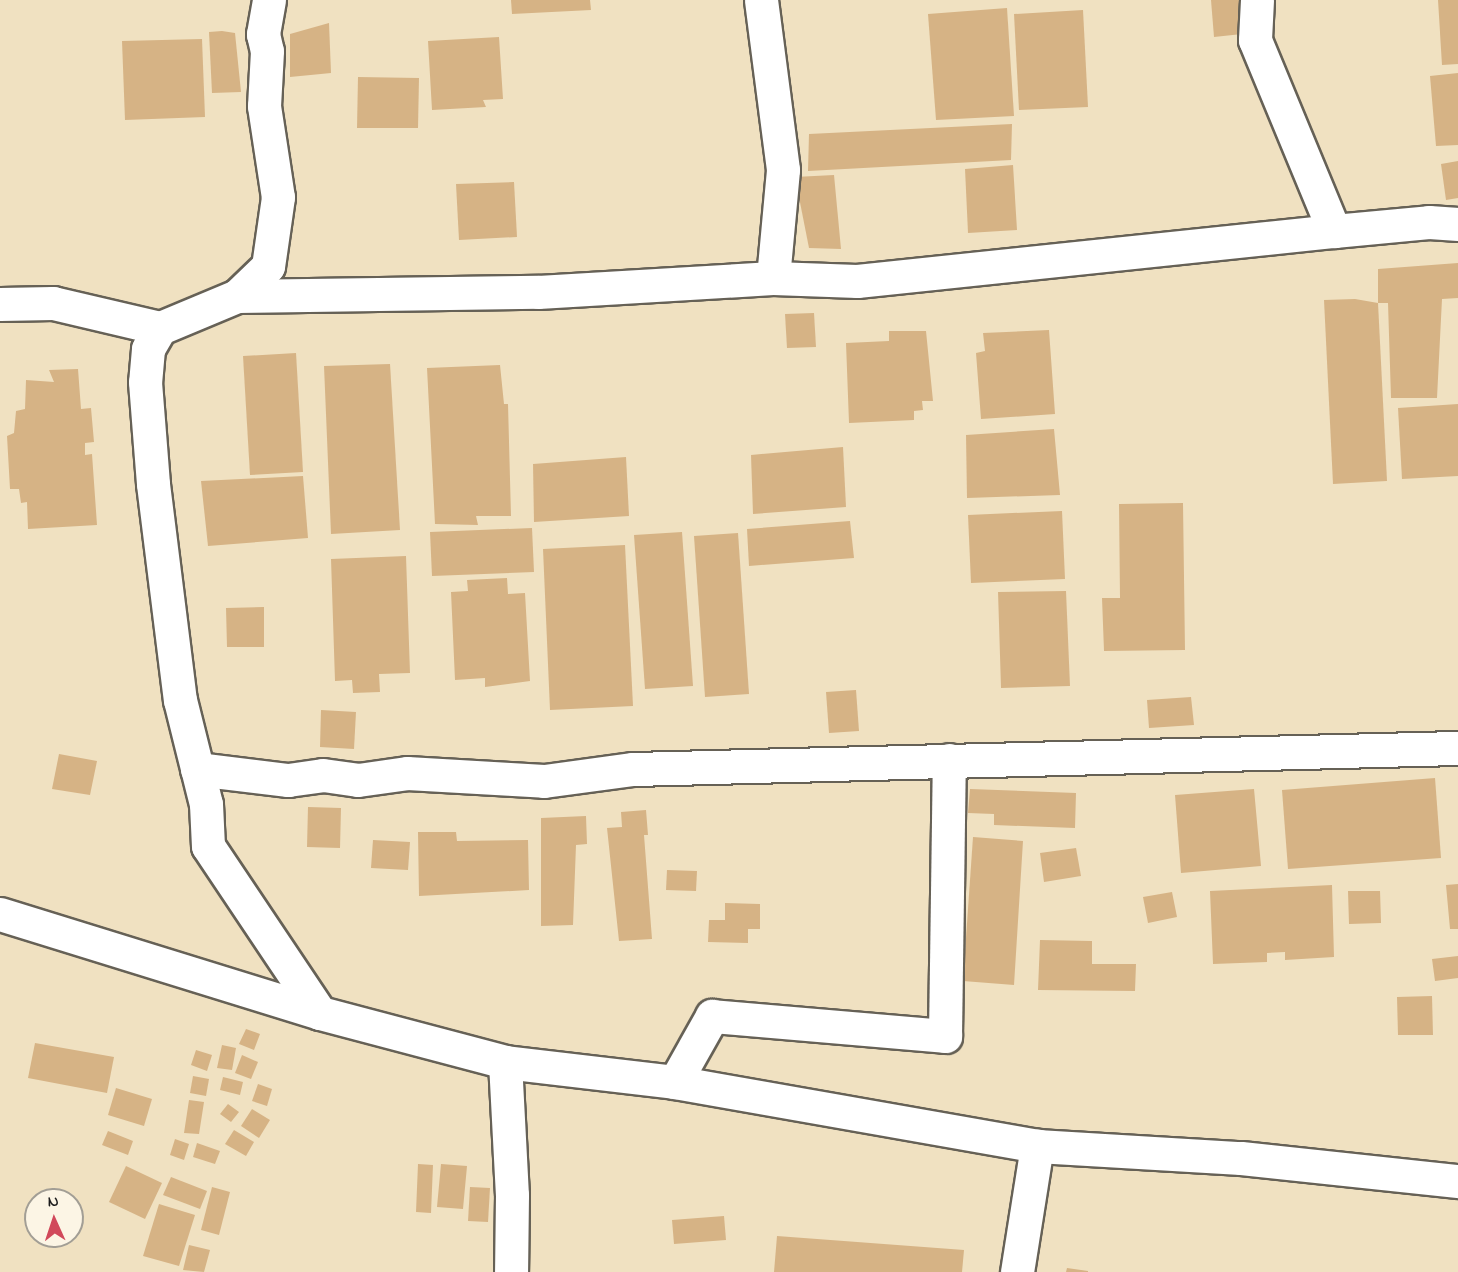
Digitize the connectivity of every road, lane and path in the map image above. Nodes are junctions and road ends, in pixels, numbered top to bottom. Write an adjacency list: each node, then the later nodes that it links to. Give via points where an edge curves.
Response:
1 (269, 0): 7 (street, via 263,34 267,51 264,106 278,197 268,266)
2 (761, 0): 6 (street, via 783,170)
3 (1257, 0): 5 (street, via 1255,40)
4 (1458, 224): 5 (street, via 1429,222)
5 (1334, 231): 6 (street, via 921,276 857,281)
6 (773, 278): 7 (street, via 538,292)
7 (237, 296): 9 (street)
8 (0, 304): 9 (street, via 53,303)
9 (160, 328): 12 (street, via 148,350 145,382 153,484 180,700)
10 (1458, 748): 11 (street)
11 (949, 760): 13 (street, via 633,770 544,781 407,773 358,780 323,775 288,780); 18 (street, via 945,1036 712,1016)
12 (197, 769): 13 (street); 14 (street)
13 (248, 776): 14 (street)
14 (207, 829): 16 (street, via 208,846)
15 (0, 914): 16 (street)
16 (320, 1013): 17 (street)
17 (505, 1062): 18 (street); 21 (street)
18 (675, 1082): 19 (street)
19 (1037, 1146): 20 (street, via 1241,1158); 22 (street)
20 (1458, 1181)
21 (511, 1272)
22 (1017, 1272)

